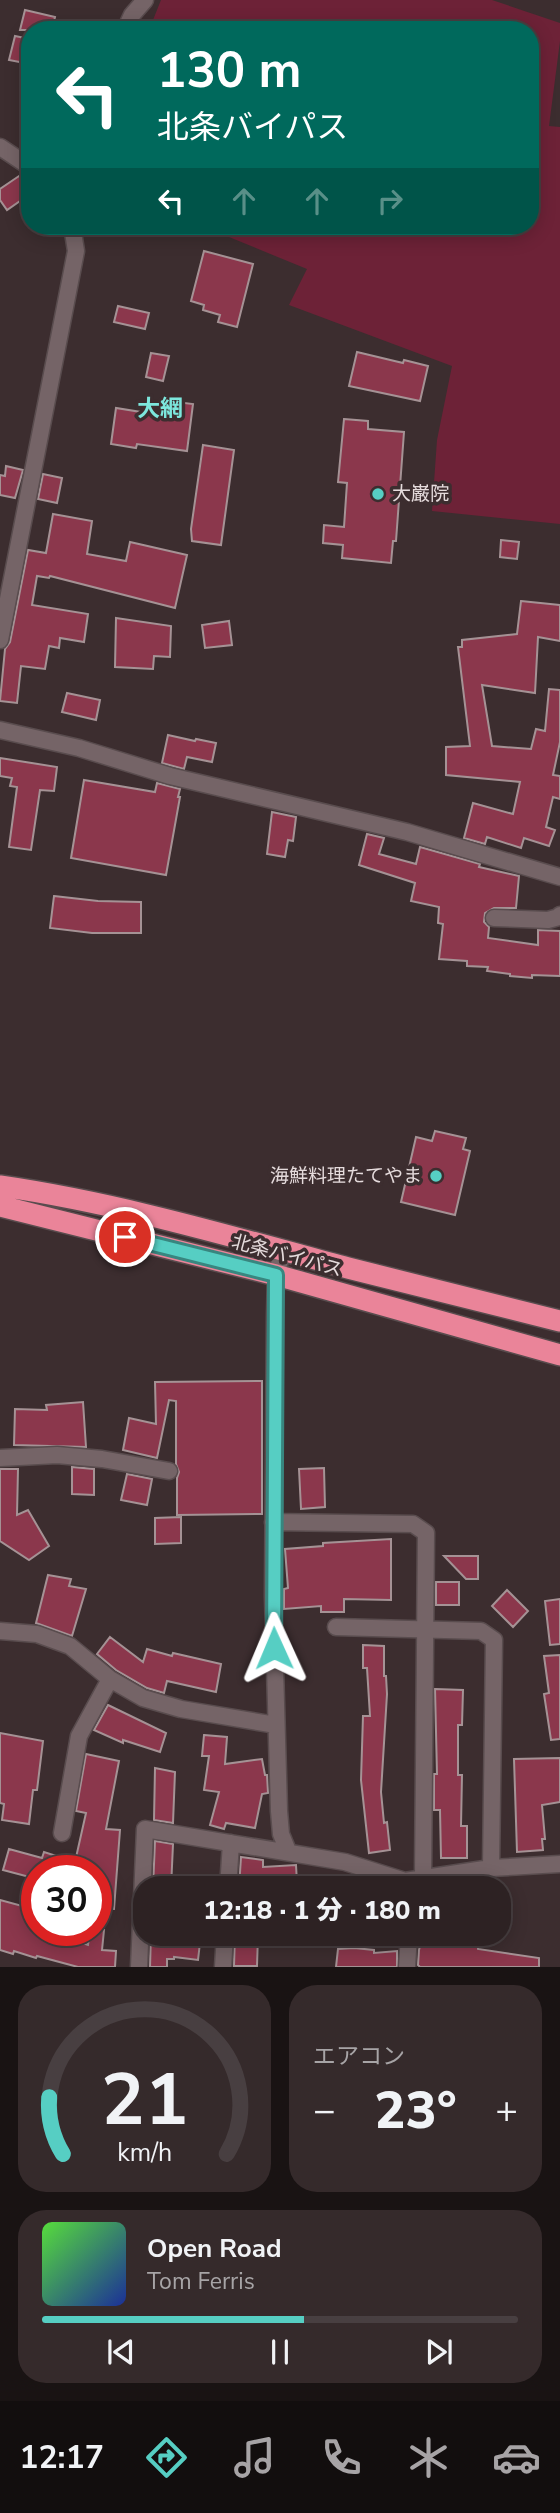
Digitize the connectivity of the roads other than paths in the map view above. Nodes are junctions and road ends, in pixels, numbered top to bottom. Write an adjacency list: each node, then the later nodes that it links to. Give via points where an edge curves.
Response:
1 (145, 0): 2 (street)
2 (129, 21)
3 (0, 146): 4 (street)
4 (21, 161)
5 (73, 235): 6 (street, via 76,251)
6 (0, 640)
7 (0, 730): 8 (street, via 407,832)
8 (560, 877)
9 (560, 915): 10 (street, via 548,920)
10 (494, 918)
11 (0, 1186): 13 (highway, 北条バイパス, via 116,1207)
12 (0, 1206): 14 (highway, 北条バイパス)
13 (283, 1250): 14 (street); 15 (highway, 北条バイパス)
14 (276, 1275): 16 (highway, 北条バイパス); 19 (street)
15 (560, 1321)
16 (560, 1355)
17 (0, 1458): 18 (street, via 57,1455)
18 (169, 1471)
19 (273, 1522): 21 (street, via 413,1524 421,1528 426,1533); 24 (street)
20 (336, 1627): 21 (street)
21 (426, 1629): 29 (street, via 481,1631 494,1640); 32 (street)
22 (0, 1631): 23 (street, via 37,1634 70,1646)
23 (110, 1679): 24 (street, via 143,1698 181,1709); 25 (street, via 79,1736)
24 (275, 1726): 27 (street, via 281,1834)
25 (62, 1833)
26 (231, 1843): 27 (street); 30 (street); 36 (street, via 145,1829)
27 (288, 1851): 31 (street, via 345,1862)
28 (560, 1864): 29 (street)
29 (491, 1868): 33 (street)
30 (229, 1876)
31 (382, 1876)
32 (423, 1876)
33 (437, 1876)
34 (224, 1946): 37 (street)
35 (408, 1946): 38 (street)
36 (139, 1967)
37 (223, 1967)
38 (407, 1967)

